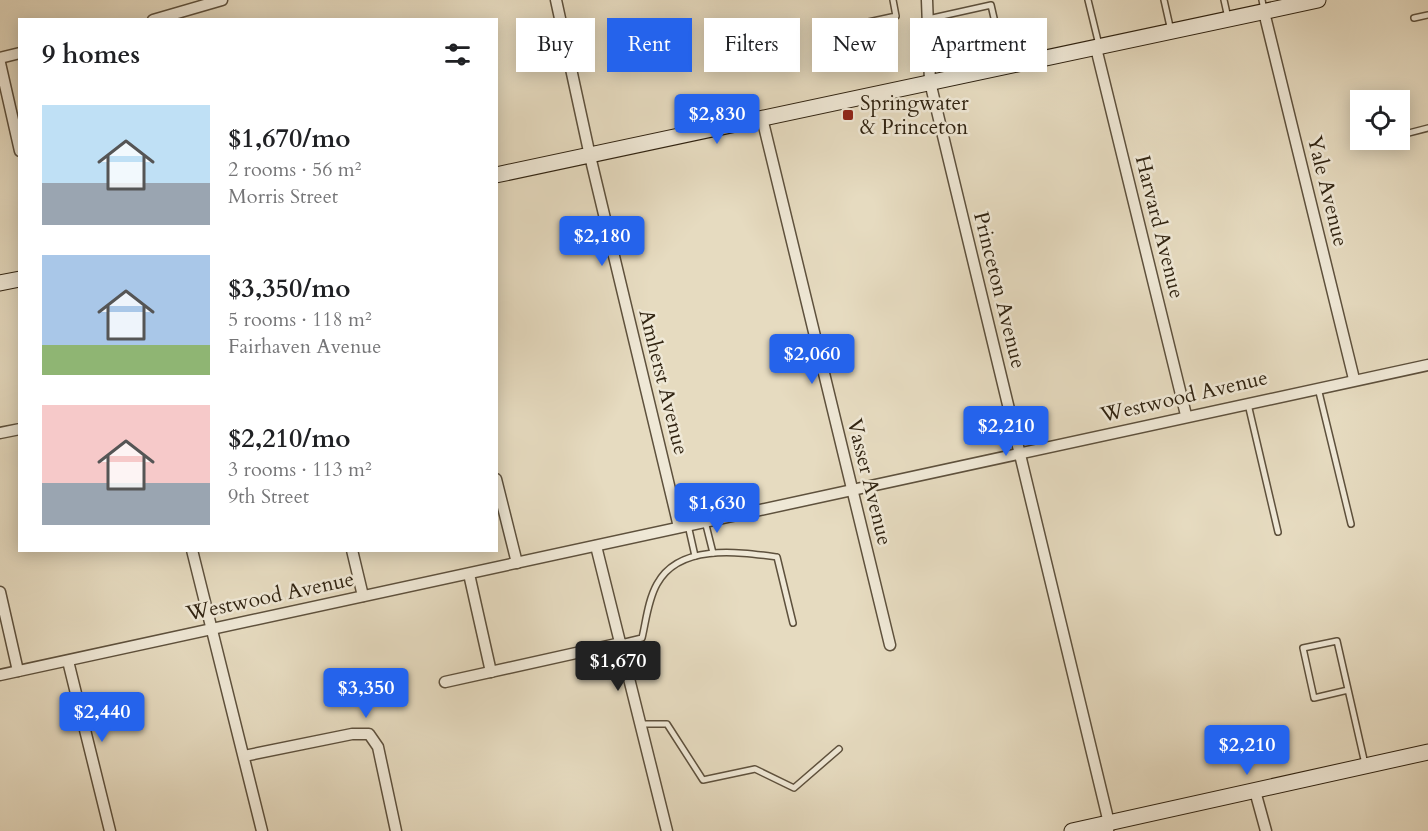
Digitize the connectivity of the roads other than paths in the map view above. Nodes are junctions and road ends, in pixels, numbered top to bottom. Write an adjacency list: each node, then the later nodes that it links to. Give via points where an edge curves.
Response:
1 (222, 0): 11 (street)
2 (556, 0): 31 (street, Amherst Avenue)
3 (892, 0): 12 (lane, via 896,16)
4 (927, 0): 13 (street, Princeton Avenue)
5 (1088, 0): 19 (lane)
6 (1164, 0): 18 (lane)
7 (1224, 0): 17 (lane)
8 (1318, 0): 9 (street)
9 (1263, 6): 17 (street); 36 (street, Yale Avenue)
10 (1428, 15): 16 (lane)
11 (160, 18)
12 (887, 18)
13 (928, 18)
14 (932, 18): 15 (lane, via 991,5)
15 (994, 18)
16 (1414, 18)
17 (1229, 20): 18 (street)
18 (1172, 32): 19 (street)
19 (1097, 48): 22 (street); 39 (street, Harvard Avenue)
20 (18, 54): 21 (street)
21 (0, 58)
22 (1047, 58)
23 (0, 63): 30 (street)
24 (930, 72): 26 (street, Princeton Avenue)
25 (981, 72): 26 (street)
26 (930, 82): 27 (street); 42 (street, Princeton Avenue)
27 (762, 118): 31 (street); 44 (street, Vasser Avenue)
28 (1428, 128): 29 (lane)
29 (1410, 133)
30 (18, 142)
31 (590, 156): 32 (street); 47 (street, Amherst Avenue)
32 (498, 171)
33 (18, 280): 34 (street)
34 (0, 283)
35 (1428, 364): 36 (street, Westwood Avenue)
36 (1354, 379): 37 (street, Westwood Avenue)
37 (1318, 387): 38 (street, Westwood Avenue); 46 (lane)
38 (1247, 402): 39 (street, Westwood Avenue); 48 (lane)
39 (1186, 416): 42 (street, Westwood Avenue)
40 (18, 430): 41 (street)
41 (0, 434)
42 (1020, 454): 44 (street, Westwood Avenue); 74 (street, Princeton Avenue)
43 (498, 487): 54 (street)
44 (852, 490): 45 (street, Westwood Avenue); 61 (street, Vasser Avenue)
45 (705, 521): 47 (street, Westwood Avenue); 52 (lane)
46 (1351, 525)
47 (684, 526): 49 (street, Westwood Avenue); 53 (lane)
48 (1278, 532)
49 (596, 546): 54 (street, Westwood Avenue); 60 (street)
50 (192, 552): 59 (street)
51 (352, 552): 57 (street)
52 (713, 553): 53 (lane); 58 (lane, via 740,552 777,558)
53 (695, 556): 60 (lane, via 677,564 659,580 642,638)
54 (517, 563): 55 (street, Westwood Avenue)
55 (469, 574): 57 (street, Westwood Avenue); 64 (street)
56 (0, 592): 63 (street)
57 (363, 596): 59 (street, Westwood Avenue)
58 (793, 623)
59 (211, 629): 62 (street, Westwood Avenue); 71 (street)
60 (621, 643): 64 (street); 68 (street)
61 (890, 645)
62 (68, 661): 63 (street, Westwood Avenue); 75 (street)
63 (18, 671): 65 (street, Westwood Avenue)
64 (491, 672): 66 (street)
65 (0, 675)
66 (445, 682)
67 (1348, 690): 67 (lane, via 1337,641 1303,648 1314,698); 72 (lane)
68 (641, 724): 69 (lane, via 667,724 703,780 755,769 794,788); 78 (street)
69 (839, 749)
70 (1428, 752): 72 (street)
71 (244, 756): 76 (street); 77 (street, via 369,734 378,747)
72 (1365, 766): 73 (street)
73 (1255, 790): 74 (street); 80 (street)
74 (1108, 827): 79 (street)
75 (110, 831)
76 (262, 831)
77 (396, 831)
78 (667, 831)
79 (1072, 831)
80 (1266, 831)

